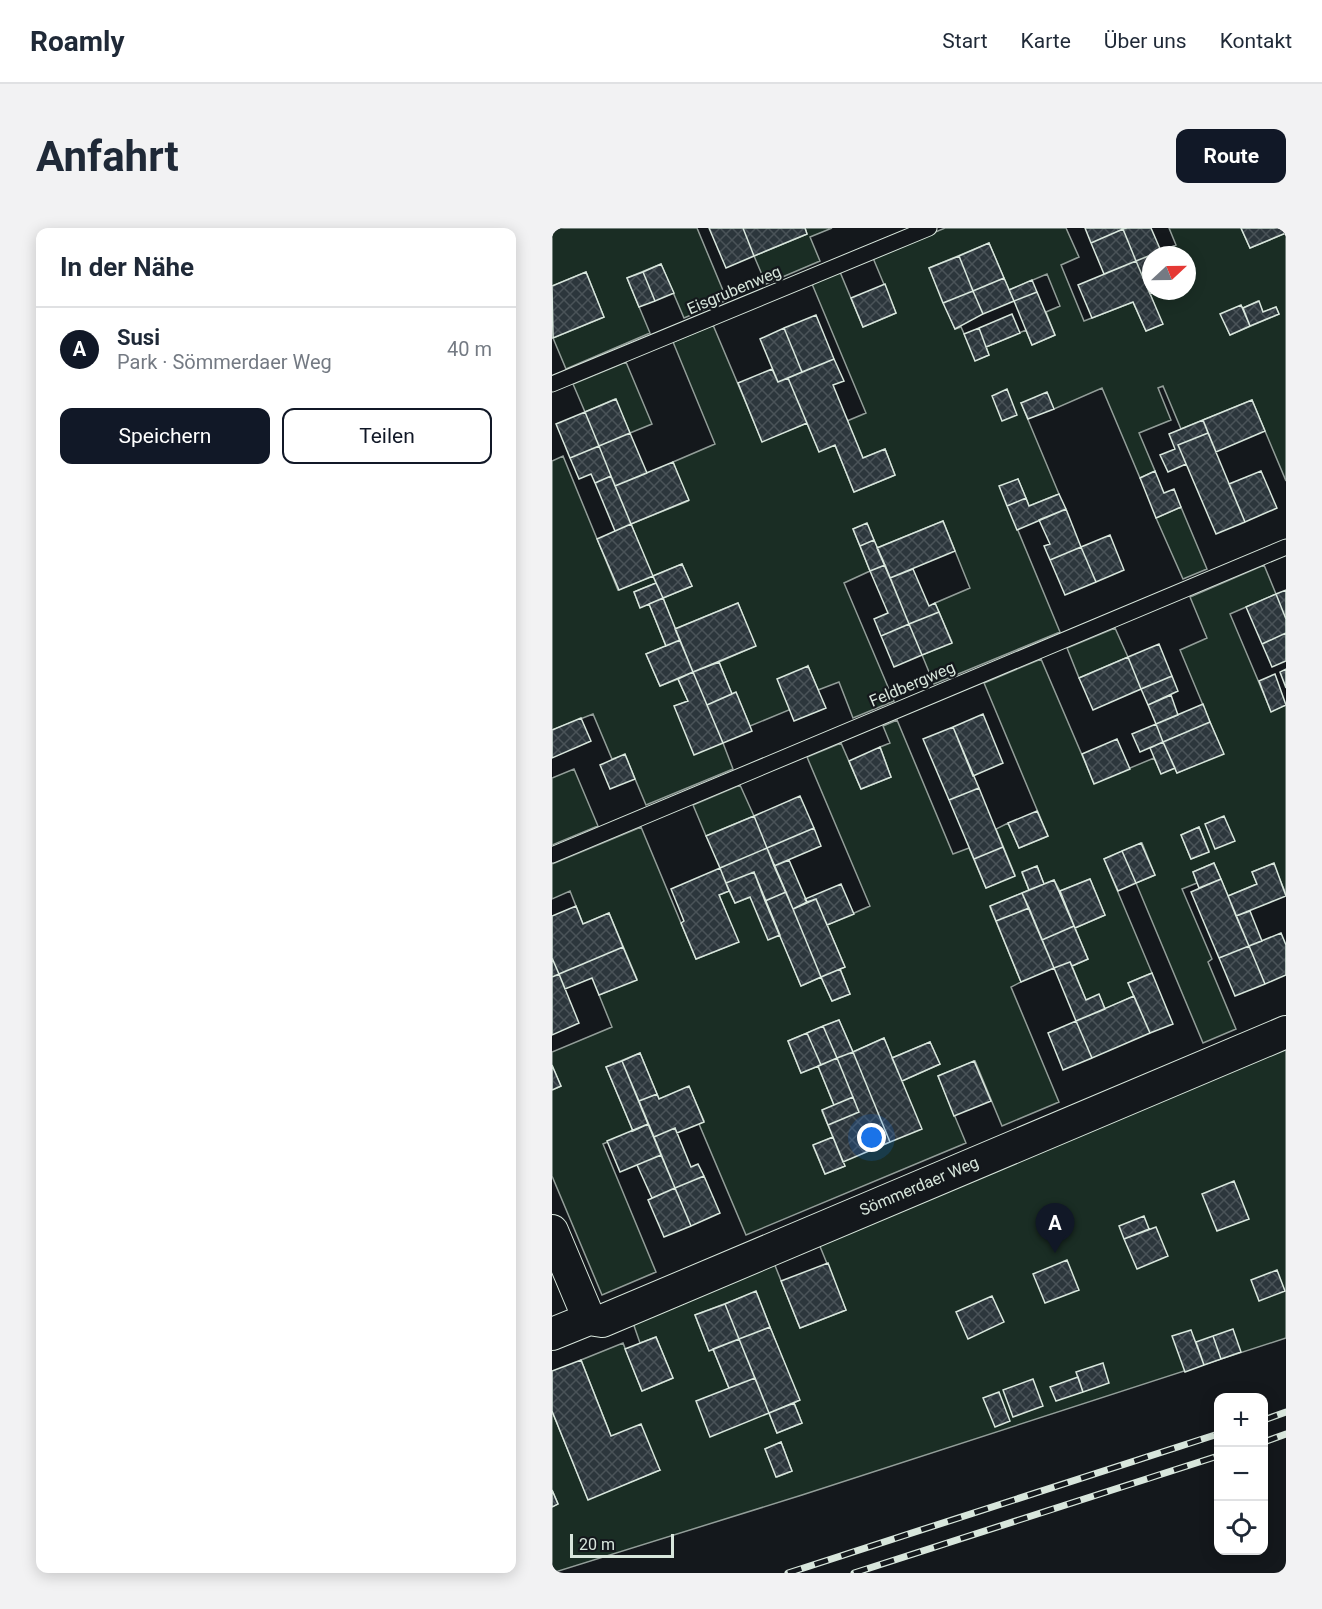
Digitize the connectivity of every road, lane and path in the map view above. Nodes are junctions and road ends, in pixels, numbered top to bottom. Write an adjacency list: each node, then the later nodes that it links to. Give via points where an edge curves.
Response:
1 (929, 228): 2 (lane, Eisgrubenweg)
2 (552, 384)
3 (1286, 547): 4 (lane, Feldbergweg)
4 (552, 855)
5 (1286, 1032): 7 (street, Sömmerdaer Weg, via 602,1321)
6 (552, 1231): 7 (street)
7 (589, 1319): 8 (street, Sömmerdaer Weg)
8 (552, 1334)

